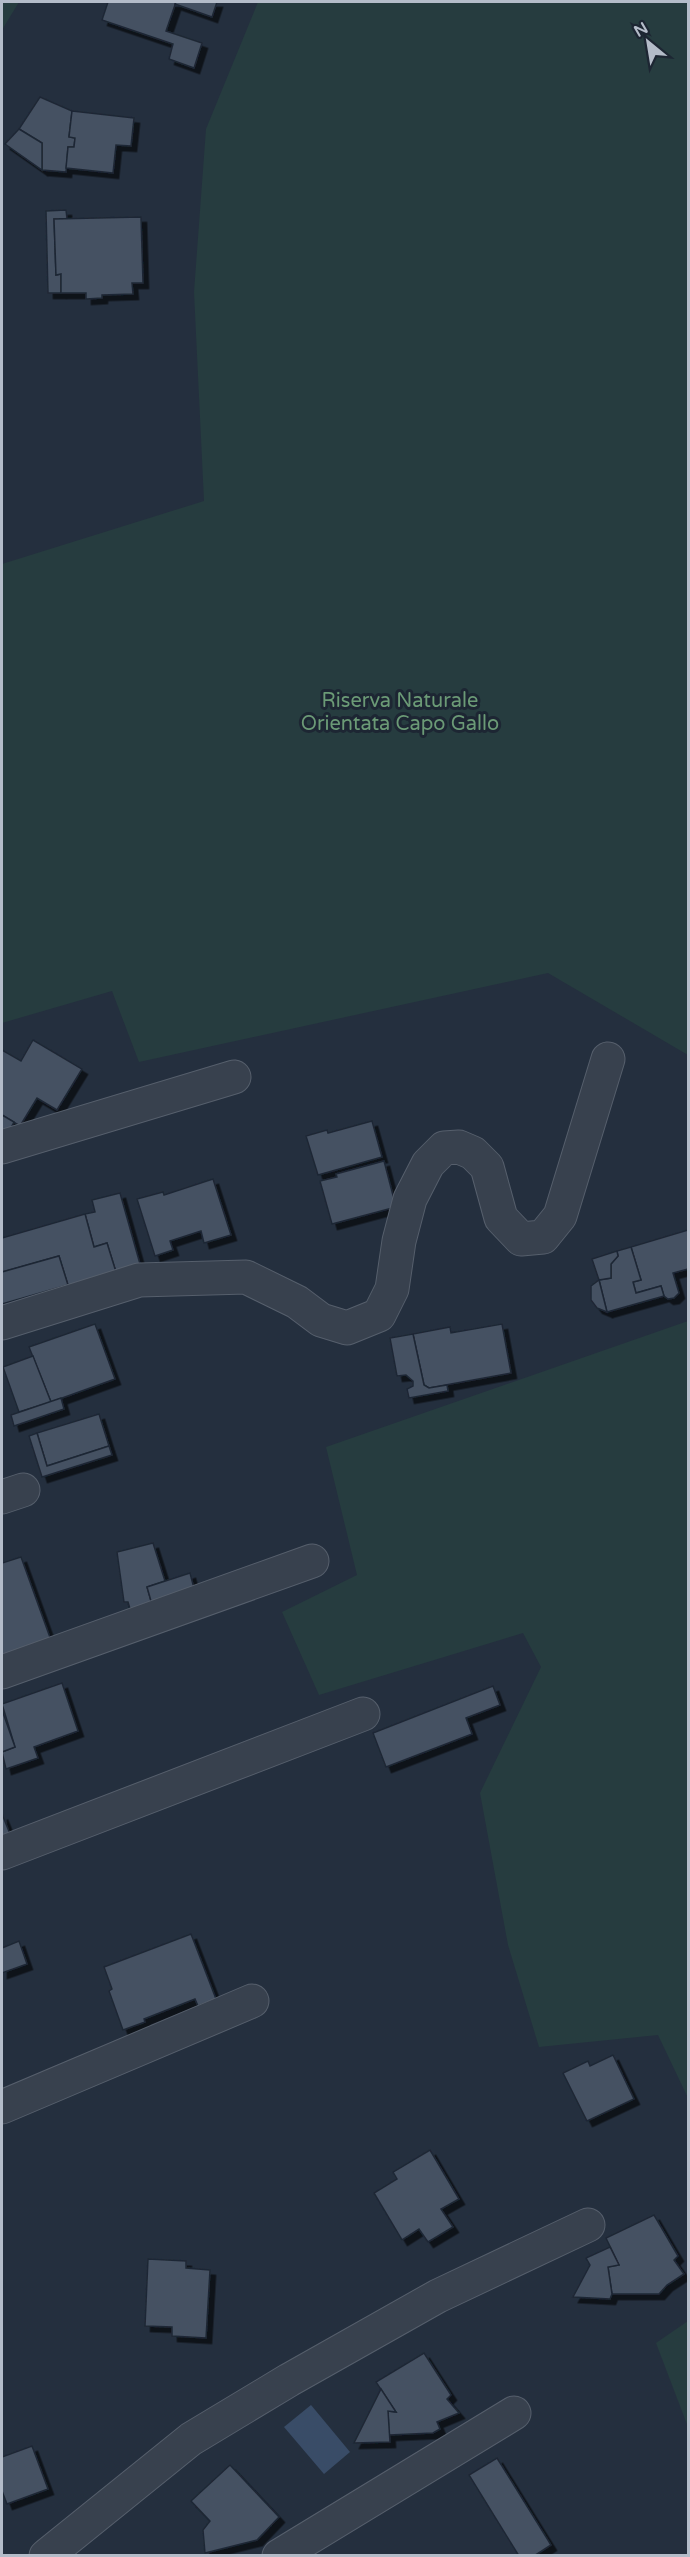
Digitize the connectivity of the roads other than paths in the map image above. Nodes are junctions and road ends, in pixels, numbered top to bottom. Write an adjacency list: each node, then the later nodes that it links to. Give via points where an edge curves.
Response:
1 (608, 1059): 4 (street, via 561,1216 543,1237 520,1239 501,1218 487,1167 473,1153 459,1147 444,1148 428,1164 410,1199 392,1289 379,1315 347,1328 321,1320 297,1302 246,1277 139,1280)
2 (234, 1077): 3 (street)
3 (2, 1147)
4 (2, 1323)
5 (312, 1561): 6 (street)
6 (2, 1672)
7 (363, 1714): 8 (street)
8 (2, 1853)
9 (252, 2001): 10 (street)
10 (2, 2107)
11 (588, 2225): 13 (street, via 438,2296 191,2439)
12 (514, 2414): 14 (street)
13 (46, 2556)
14 (279, 2556)

